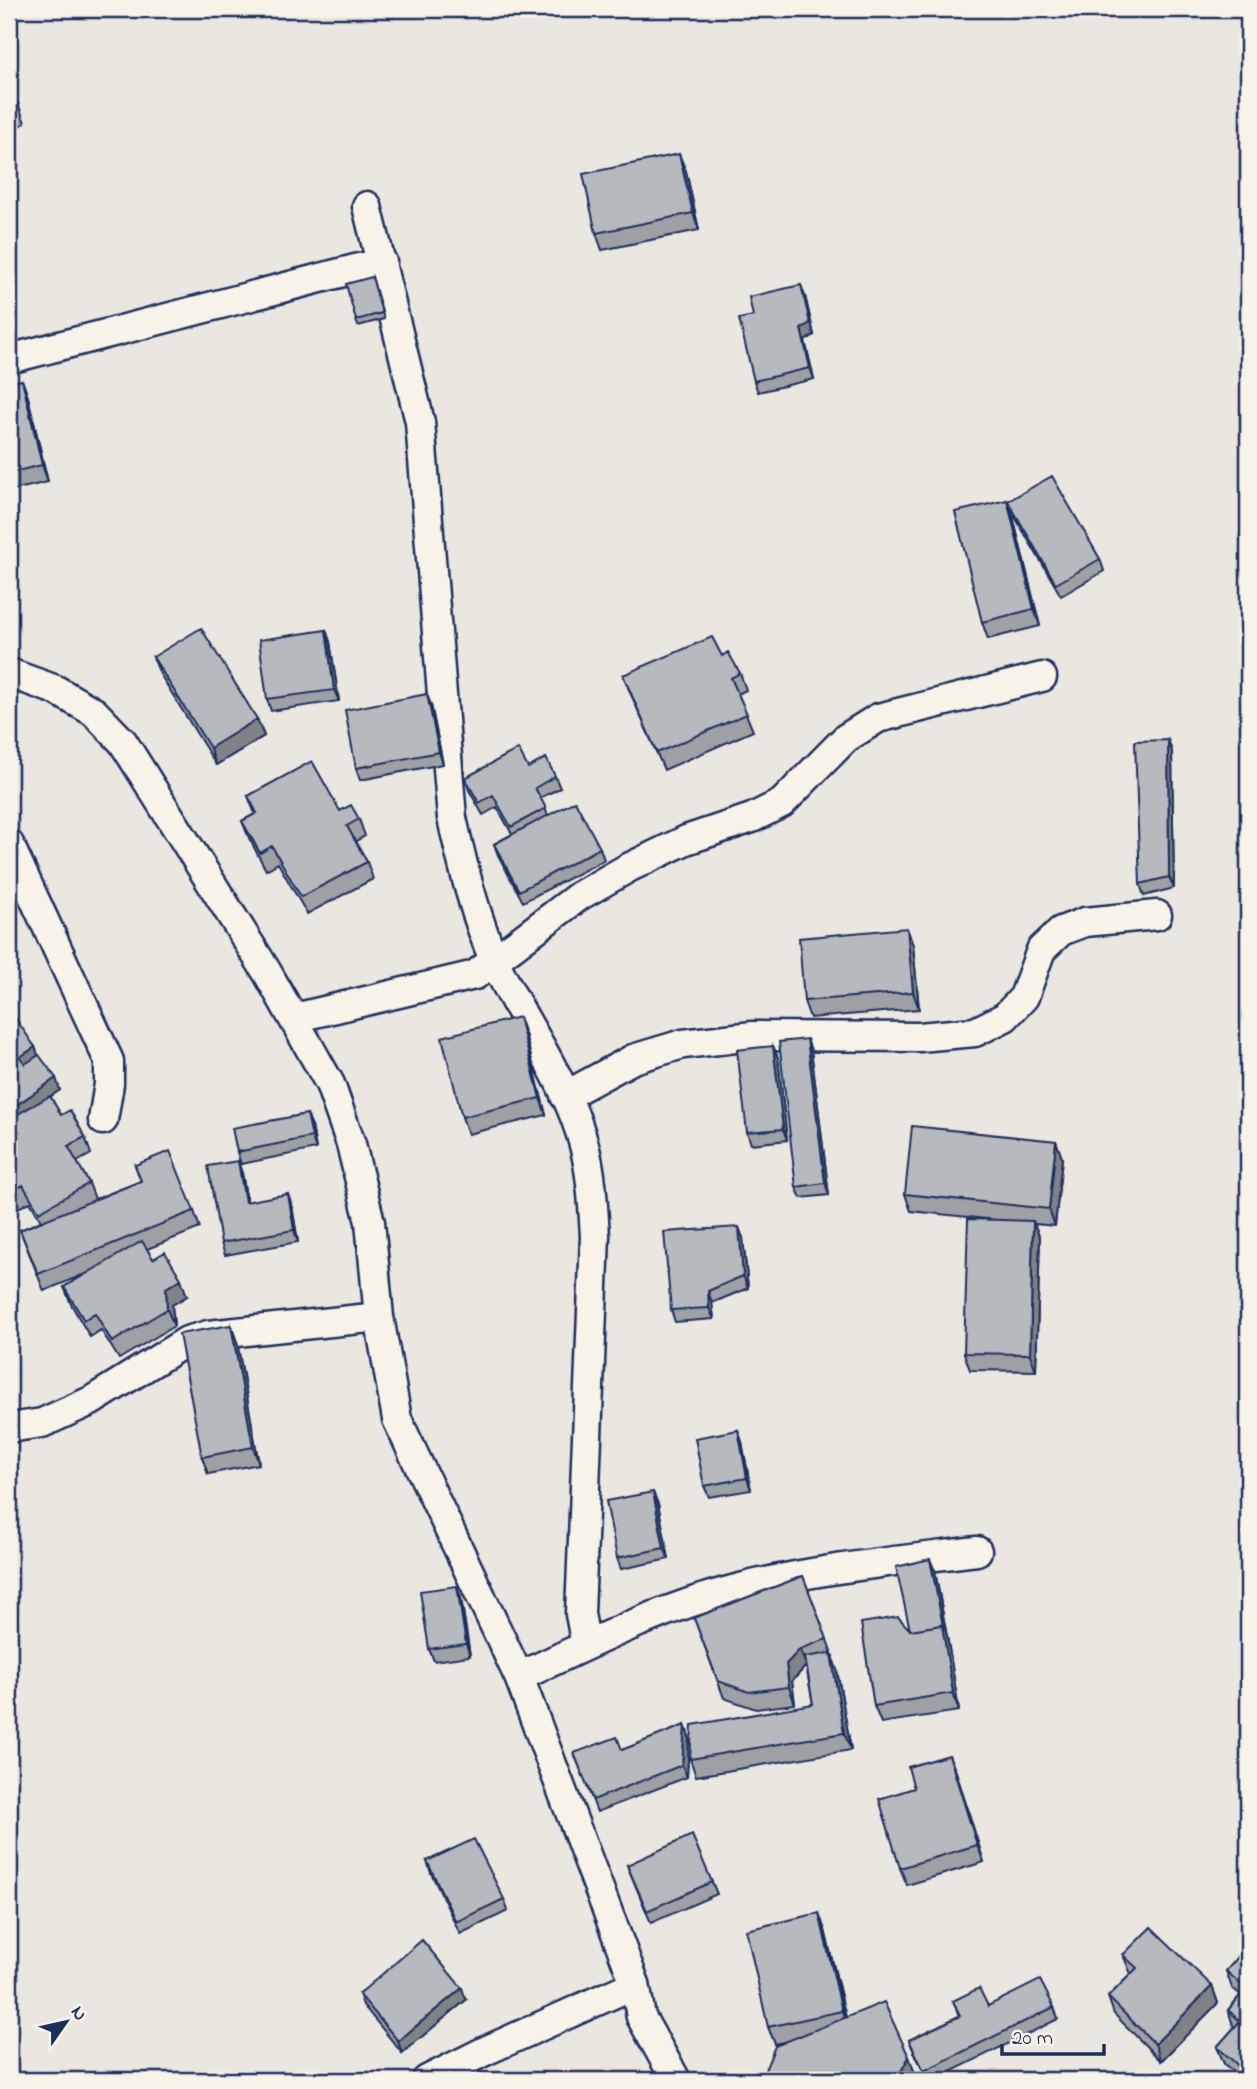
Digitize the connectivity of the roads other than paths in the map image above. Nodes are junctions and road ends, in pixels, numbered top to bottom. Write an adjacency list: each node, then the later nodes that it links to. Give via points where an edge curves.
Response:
1 (367, 206): 2 (street)
2 (382, 262): 3 (street); 8 (street, via 420,422 452,818 464,873)
3 (9, 359)
4 (9, 673): 9 (street, via 56,690 94,712 123,742)
5 (1042, 677): 8 (street, via 878,718 846,738 782,803 628,867 579,897)
6 (9, 844): 11 (street, via 110,1061)
7 (1157, 915): 10 (street, via 1085,922 1061,930 1041,950 1024,997 1005,1017 975,1032 919,1037 753,1036 682,1044 633,1059)
8 (495, 962): 9 (street, via 475,975); 10 (street)
9 (293, 1018): 12 (street, via 330,1084 351,1144 370,1222)
10 (565, 1096): 15 (street, via 584,1145 595,1236 580,1614)
11 (103, 1120)
12 (379, 1317): 13 (street, via 187,1341 91,1401 42,1423); 16 (street, via 397,1419)
13 (9, 1428)
14 (977, 1551): 15 (street, via 866,1564 736,1589)
15 (586, 1645): 16 (street)
16 (519, 1676): 17 (street)
17 (635, 1984): 18 (street); 19 (street, via 641,2017)
18 (427, 2080)
19 (676, 2080)

